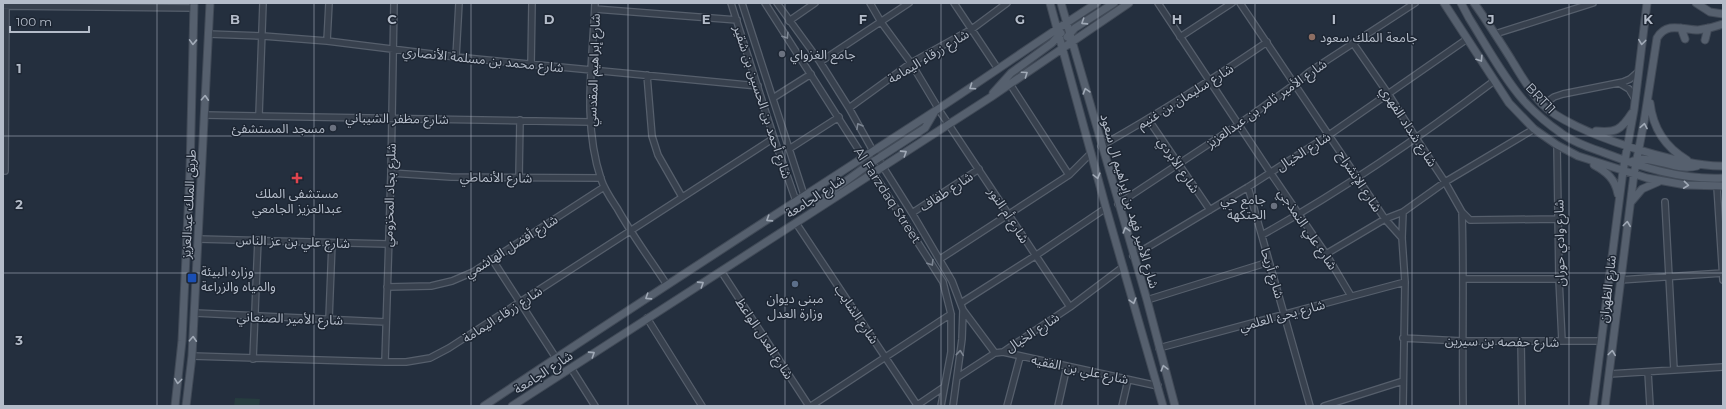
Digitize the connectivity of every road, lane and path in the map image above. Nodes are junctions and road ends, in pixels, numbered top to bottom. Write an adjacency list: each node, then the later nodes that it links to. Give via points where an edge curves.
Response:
1 (210, 3): 46 (main road, طريق الملك عبدالعزيز)
2 (263, 3): 49 (street)
3 (329, 3): 55 (street)
4 (394, 3): 62 (street, شلرع بجاد المخزومي)
5 (459, 3): 63 (street)
6 (532, 3): 66 (street)
7 (731, 3): 37 (street, شارع أحمد بن الحسين بن شقير)
8 (742, 3): 56 (street, شارع أحمد بن الحسين بن شقير)
9 (765, 3): 70 (street, Al Farzdaq Street, one-way to 70)
10 (777, 3): 38 (street, Al Farzdaq Street)
11 (815, 3): 38 (street)
12 (870, 3): 39 (street)
13 (909, 3): 39 (street)
14 (954, 3): 45 (street)
15 (1007, 3): 45 (street, شارع زرقاء اليمامة)
16 (1050, 3): 42 (main road, شارع الأمير فهد بن إبراهيم ال سعود)
17 (1061, 3): 40 (main road, شارع الأمير فهد بن إبراهيم ال سعود)
18 (1097, 3): 40 (main road, شارع الجامعة)
19 (1114, 3): 47 (main road, one-way to 47)
20 (1129, 3): 57 (main road, شارع الجامعة)
21 (1158, 3): 51 (street, شارع علي النمذجي)
22 (1232, 3): 51 (street)
23 (1240, 3): 58 (street, شارع الإنشراح)
24 (1415, 3): 59 (street, شارع الأمير ثامر بن عبدالعزيز)
25 (1444, 3): 52 (main road)
26 (1457, 3): 36 (main road)
27 (1461, 3): 36 (main road)
28 (1474, 3): 48 (main road)
29 (1593, 3): 48 (street)
30 (1647, 3): 69 (main road, one-way to 69)
31 (1696, 3): 35 (main road, via 1710,12)
32 (4, 6): 33 (street); 119 (street)
33 (194, 6): 215 (main road, طريق الملك عبدالعزيز, one-way to 215, via 190,177 182,341)
34 (595, 6): 37 (street); 67 (street, شارع إبراهيم المقدسي)
35 (1723, 14)
36 (1469, 18): 111 (main road, BRT11, via 1515,88 1536,113 1561,134)
37 (737, 20): 60 (street, شارع أحمد بن الحسين بن شقير)
38 (789, 21): 64 (street, Al Farzdaq Street)
39 (881, 22): 64 (street); 65 (street)
40 (1066, 22): 42 (main road, شارع الجامعة); 47 (main road, شارع الأمير فهد بن إبراهيم ال سعود); 50 (main road)
41 (1723, 24): 44 (main road)
42 (1057, 28): 50 (main road, شارع الأمير فهد بن إبراهيم ال سعود); 68 (main road, شارع الجامعة)
43 (1681, 28): 44 (main road); 53 (main road); 79 (main road, via 1665,29 1657,38)
44 (1708, 28): 54 (main road)
45 (972, 29): 65 (street, شارع زرقاء اليمامة); 68 (street)
46 (208, 34): 49 (street, شارع محمد بن مسلمة الأنصاري); 87 (main road, طريق الملك عبدالعزيز, one-way to 46)
47 (1069, 34): 57 (main road, شارع الأمير فهد بن إبراهيم ال سعود); 61 (main road)
48 (1495, 34): 83 (main road, via 1531,92)
49 (262, 36): 55 (street, شارع محمد بن مسلمة الأنصاري); 88 (street)
50 (1059, 36): 61 (main road, شارع الأمير فهد بن إبراهيم ال سعود); 80 (main road, via 1006,77)
51 (1180, 37): 73 (street, شارع علي النمذجي)
52 (1467, 39): 72 (main road, one-way to 72); 78 (street, شارع الخيال)
53 (1685, 39)
54 (1705, 40)
55 (327, 41): 62 (street, شارع محمد بن مسلمة الأنصاري)
56 (755, 42): 60 (street); 81 (street, شارع أحمد بن الحسين بن شقير)
57 (1072, 42): 61 (main road, شارع الجامعة); 102 (main road, شارع الأمير فهد بن إبراهيم ال سعود, one-way to 57)
58 (1267, 42): 73 (street, شارع سليمان بن غنيم); 76 (street, شارع الإنشراح)
59 (1353, 43): 76 (street, شارع الأمير ثامر بن عبدالعزيز); 78 (street, شارع شداد الفهري)
60 (745, 47): 77 (street, شارع أحمد بن الحسين بن شقير)
61 (1062, 48): 75 (main road, شارع الجامعة, one-way to 61); 107 (main road, شارع الأمير فهد بن إبراهيم ال سعود)
62 (392, 49): 63 (street, شارع محمد بن مسلمة الأنصاري); 90 (street, شلرع بجاد المخزومي)
63 (456, 57): 66 (street, شارع محمد بن مسلمة الأنصاري)
64 (820, 62): 84 (street, Al Farzdaq Street)
65 (911, 63): 84 (street, شارع زرقاء اليمامة); 85 (street)
66 (531, 65): 67 (street, شارع محمد بن مسلمة الأنصاري)
67 (592, 69): 71 (street, شارع محمد بن مسلمة الأنصاري); 93 (street, شارع إبراهيم المقدسي)
68 (998, 70): 85 (main road, شارع الجامعة, one-way to 85)
69 (1638, 72): 74 (street, via 1630,79); 82 (main road)
70 (811, 74): 81 (street); 89 (street, Al Farzdaq Street)
71 (647, 75): 77 (street, شارع محمد بن مسلمة الأنصاري); 135 (street, via 652,136 658,155)
72 (1494, 80): 96 (main road, via 1509,103); 100 (street)
73 (1210, 81): 92 (street, شارع سليمان بن غنيم); 95 (street, شارع علي النمذجي)
74 (1619, 83): 82 (street, via 1629,89); 83 (street, via 1562,94)
75 (1010, 84): 80 (main road, شارع الجامعة); 124 (street)
76 (1295, 84): 95 (street, شارع الأمير ثامر بن عبدالعزيز); 98 (street, شارع الإنشراح)
77 (758, 86): 99 (street, شارع أحمد بن الحسين بن شقير)
78 (1389, 94): 98 (street, شارع الخيال); 100 (street, شارع شداد الفهري)
79 (1648, 94): 105 (main road, one-way to 79); 114 (main road, via 1652,116 1661,137 1671,149)
80 (990, 97): 94 (main road, شارع الجامعة)
81 (773, 98): 104 (street, شارع أحمد بن الحسين بن شقير)
82 (1635, 99): 86 (main road)
83 (1543, 105): 97 (main road, via 1564,120)
84 (849, 108): 106 (street, Al Farzdaq Street, one-way to 84)
85 (937, 110): 94 (street, شارع أم النور); 106 (main road, شارع الجامعة); 110 (main road, via 925,128)
86 (1634, 110): 97 (main road, via 1622,127 1613,132); 103 (main road)
87 (204, 115): 88 (street, شارع مظفر الشيباني); 155 (main road, طريق الملك عبدالعزيز)
88 (259, 115): 90 (street, شارع مظفر الشيباني)
89 (839, 117): 104 (street); 109 (street, Al Farzdaq Street)
90 (391, 118): 91 (street, شارع مظفر الشيباني); 122 (street, شلرع بجاد المخزومي)
91 (520, 120): 93 (street, شارع مظفر الشيباني); 126 (street)
92 (1148, 120): 102 (street, شارع سليمان بن غنيم); 112 (street, شارع الأبردي)
93 (590, 122): 127 (street, شارع إبراهيم المقدسي)
94 (949, 124): 115 (main road, شارع الجامعة, one-way to 94); 117 (street, شارع أم النور)
95 (1239, 124): 112 (street, شارع الأمير ثامر بن عبدالعزيز); 121 (street, شارع علي النمذجي)
96 (1534, 129): 101 (main road); 130 (street)
97 (1585, 130): 103 (main road)
98 (1330, 135): 121 (street, شارع الخيال); 125 (street, شارع الإنشراح)
99 (774, 138): 135 (street, شارع زرقاء اليمامة); 137 (street, شارع أحمد بن الحسين بن شقير)
100 (1416, 138): 125 (street); 130 (street, شارع شداد الفهري)
101 (1557, 145): 108 (main road); 150 (street, شارع وادي حوران)
102 (1102, 146): 139 (main road, شارع الأمير فهد بن إبراهيم ال سعود)
103 (1627, 146): 105 (main road); 111 (main road)
104 (789, 149): 134 (street, شارع أحمد بن الحسين بن شقير)
105 (1639, 149): 111 (main road); 114 (main road)
106 (873, 151): 109 (main road, شارع الجامعة); 110 (street, Al Farzdaq Street)
107 (1091, 153): 124 (street); 141 (main road, شارع الأمير فهد بن إبراهيم ال سعود, one-way to 141)
108 (1578, 156): 118 (main road); 136 (main road, via 1607,172 1616,186)
109 (863, 157): 113 (street, Al Farzdaq Street); 134 (main road, شارع الجامعة)
110 (878, 159): 113 (main road); 115 (street, Al Farzdaq Street)
111 (1632, 162): 114 (main road, via 1646,160 1682,168); 118 (main road, شارع الظهران); 123 (main road, شارع الظهران); 128 (main road, BRT11, via 1691,178)
112 (1179, 164): 139 (street, شارع الأمير ثامر بن عبدالعزيز); 143 (street, شارع الأبردي)
113 (868, 165): 120 (street, Al Farzdaq Street); 142 (main road, via 827,195)
114 (1698, 165): 116 (main road)
115 (883, 166): 120 (main road, شارع الجامعة); 146 (street, Al Farzdaq Street)
116 (1723, 166)
117 (979, 169): 146 (street, شارع طفاف); 147 (street, شارع أم النور)
118 (1623, 171): 123 (main road); 136 (main road, شارع الظهران)
119 (5, 172)
120 (874, 172): 142 (main road, شارع الجامعة); 183 (street, Al Farzdaq Street, one-way to 183, via 943,282)
121 (1270, 172): 132 (street, شارع الخيال); 148 (street, شارع علي النمذجي)
122 (391, 173): 126 (street, شارع الأنماطي); 158 (street, شلرع بجاد المخزومي)
123 (1634, 174): 129 (main road); 140 (main road, شارع الظهران)
124 (1069, 175): 147 (street)
125 (1358, 177): 148 (street); 149 (street, شارع الإنشراح)
126 (519, 178): 127 (street, شارع الأنماطي)
127 (601, 178): 131 (street, شارع إبراهيم المقدسي)
128 (1723, 178)
129 (1661, 181): 133 (main road, one-way to 133); 140 (main road, via 1642,189)
130 (1445, 182): 144 (street); 145 (street, شارع شداد الفهري)
131 (604, 187): 152 (street, شارع إبراهيم المقدسي); 162 (street, شارع أفضل الهاشمي)
132 (1248, 187): 143 (street, شارع الخيال); 153 (street, شارع أريحا)
133 (1720, 187): 167 (street)
134 (804, 195): 137 (main road, شارع الجامعة)
135 (682, 197): 152 (street, شارع زرقاء اليمامة)
136 (1619, 200): 193 (main road, شارع الظهران)
137 (796, 201): 174 (main road, شارع الجامعة, one-way to 174)
138 (1665, 202): 168 (street)
139 (1118, 204): 161 (main road, شارع الأمير فهد بن إبراهيم ال سعود, one-way to 139)
140 (1630, 204): 171 (main road, شارع الظهران, one-way to 140)
141 (1106, 208): 160 (street); 165 (main road, شارع الأمير فهد بن إبراهيم ال سعود)
142 (816, 210): 151 (main road, شارع الجامعة)
143 (1210, 210): 161 (street, شارع الخيال)
144 (1403, 212): 149 (street); 154 (street, شارع الإنشراح)
145 (1462, 212): 150 (street, شارع شداد الفهري, via 1470,220); 169 (street, شارع شداد الفهري)
146 (912, 213): 163 (street, Al Farzdaq Street)
147 (1009, 214): 160 (street, شارع أم النور); 163 (street)
148 (1299, 215): 153 (street); 159 (street, شارع علي النمذجي)
149 (1385, 219): 154 (street, شارع الإنشراح); 159 (street)
150 (1558, 219): 170 (street, شارع وادي حوران)
151 (796, 223): 166 (main road, شارع الجامعة); 199 (street, شارع الشايب)
152 (630, 231): 174 (street, شارع إبراهيم المقدسي); 178 (street, شارع زرقاء اليمامة)
153 (1262, 235): 164 (street, شارع أريحا)
154 (1402, 238): 173 (street, شارع الإنشراح)
155 (198, 239): 156 (street, شارع علي بن عز الناس); 182 (main road, طريق الملك عبدالعزيز)
156 (258, 240): 157 (street, شارع علي بن عز الناس); 185 (street)
157 (332, 243): 158 (street, شارع علي بن عز الناس); 187 (street)
158 (388, 244): 175 (street, شلرع بجاد المخزومي)
159 (1326, 254): 176 (street, شارع علي النمذجي)
160 (1035, 256): 179 (street); 180 (street, شارع أم النور)
161 (1133, 256): 177 (main road, شارع الأمير فهد بن إبراهيم ال سعود)
162 (492, 259): 175 (street, شارع أفضل الهاشمي, via 473,272 452,281 430,286); 178 (street)
163 (940, 259): 179 (street, Al Farzdaq Street)
164 (1269, 262): 177 (street); 184 (street, شارع أريحا)
165 (1123, 267): 180 (street, شارع الخيال); 212 (main road, شارع الأمير فهد بن إبراهيم ال سعود, one-way to 212)
166 (721, 271): 186 (main road, شارع الجامعة, one-way to 166); 221 (street, شارع العدل الواعظ)
167 (1723, 273): 168 (street); 172 (street)
168 (1669, 277): 171 (street); 206 (street)
169 (1464, 279): 170 (street); 190 (street, شارع شداد الفهري)
170 (1559, 279): 192 (street, شارع وادي حوران)
171 (1620, 280): 208 (main road, شارع الظهران, one-way to 171)
172 (1723, 280)
173 (1405, 282): 176 (street, شارع يحئ العلمي); 189 (street, شارع الإنشراح)
174 (667, 285): 201 (main road, شارع الجامعة, one-way to 201)
175 (387, 288): 188 (street, شلرع بجاد المخزومي)
176 (1351, 296): 184 (street, شارع يحئ العلمي)
177 (1146, 300): 194 (main road, شارع الأمير فهد بن إبراهيم ال سعود)
178 (520, 302): 201 (street); 202 (street, شارع زرقاء اليمامة, via 430,358)
179 (962, 303): 181 (street, Al Farzdaq Street)
180 (1070, 307): 195 (street, شارع الخيال)
181 (963, 310): 196 (street); 209 (street, Al Farzdaq Street, one-way to 181)
182 (195, 313): 185 (street, شارع الأمير الصنعاني); 197 (main road, طريق الملك عبدالعزيز, one-way to 182)
183 (950, 314): 199 (street); 213 (street, Al Farzdaq Street, via 951,352)
184 (1285, 314): 194 (street, شارع يحئ العلمي); 229 (street, شارع أريحا)
185 (254, 317): 187 (street, شارع الأمير الصنعاني); 200 (street)
186 (647, 318): 205 (main road, شارع الجامعة, one-way to 186); 220 (street)
187 (329, 319): 188 (street, شارع الأمير الصنعاني)
188 (386, 322): 202 (street, شلرع بجاد المخزومي)
189 (1403, 338): 190 (street, شارع حفصه بن سيرين); 211 (street, شارع الإنشراح)
190 (1462, 341): 191 (street, شارع حفصه بن سيرين); 232 (street, شارع شداد الفهري)
191 (1521, 341): 192 (street, شارع حفصه بن سيرين); 233 (street)
192 (1562, 341): 193 (street, شارع حفصه بن سيرين)
193 (1601, 341): 234 (main road, شارع الظهران)
194 (1159, 348): 228 (main road, شارع الأمير فهد بن إبراهيم ال سعود, one-way to 194)
195 (1003, 352): 196 (street, شارع الخيال); 198 (street, شارع علي بن الفقيه)
196 (994, 353): 209 (street, شارع الخيال)
197 (192, 356): 200 (street, شارع زرقاء اليمامة); 216 (main road, طريق الملك عبدالعزيز)
198 (1020, 356): 203 (street, شارع علي بن الفقيه); 224 (street)
199 (886, 357): 214 (street, شارع الشايب); 221 (street)
200 (253, 358): 202 (street, شارع زرقاء اليمامة)
201 (556, 358): 217 (main road, شارع الجامعة)
202 (385, 362)
203 (1067, 366): 210 (street, شارع علي بن الفقيه); 225 (street)
204 (1723, 367): 206 (street)
205 (570, 368): 218 (main road, شارع الجامعة); 219 (street)
206 (1674, 370): 207 (street)
207 (1648, 372): 208 (street); 236 (street)
208 (1609, 374): 235 (main road, شارع الظهران)
209 (958, 377): 223 (street, Al Farzdaq Street)
210 (1128, 380): 212 (street, شارع علي بن الفقيه); 226 (street)
211 (1403, 382): 230 (street); 231 (street, شارع الإنشراح)
212 (1158, 386): 227 (main road, شارع الأمير فهد بن إبراهيم ال سعود)
213 (944, 388): 214 (street); 222 (street, Al Farzdaq Street)
214 (916, 405)
215 (175, 406)
216 (186, 406)
217 (484, 406)
218 (512, 406)
219 (595, 406)
220 (702, 406)
221 (810, 406)
222 (941, 406)
223 (953, 406)
224 (1008, 406)
225 (1058, 406)
226 (1122, 406)
227 (1163, 406)
228 (1175, 406)
229 (1310, 406)
230 (1324, 406)
231 (1403, 406)
232 (1463, 406)
233 (1522, 406)
234 (1593, 406)
235 (1606, 406)
236 (1650, 406)

